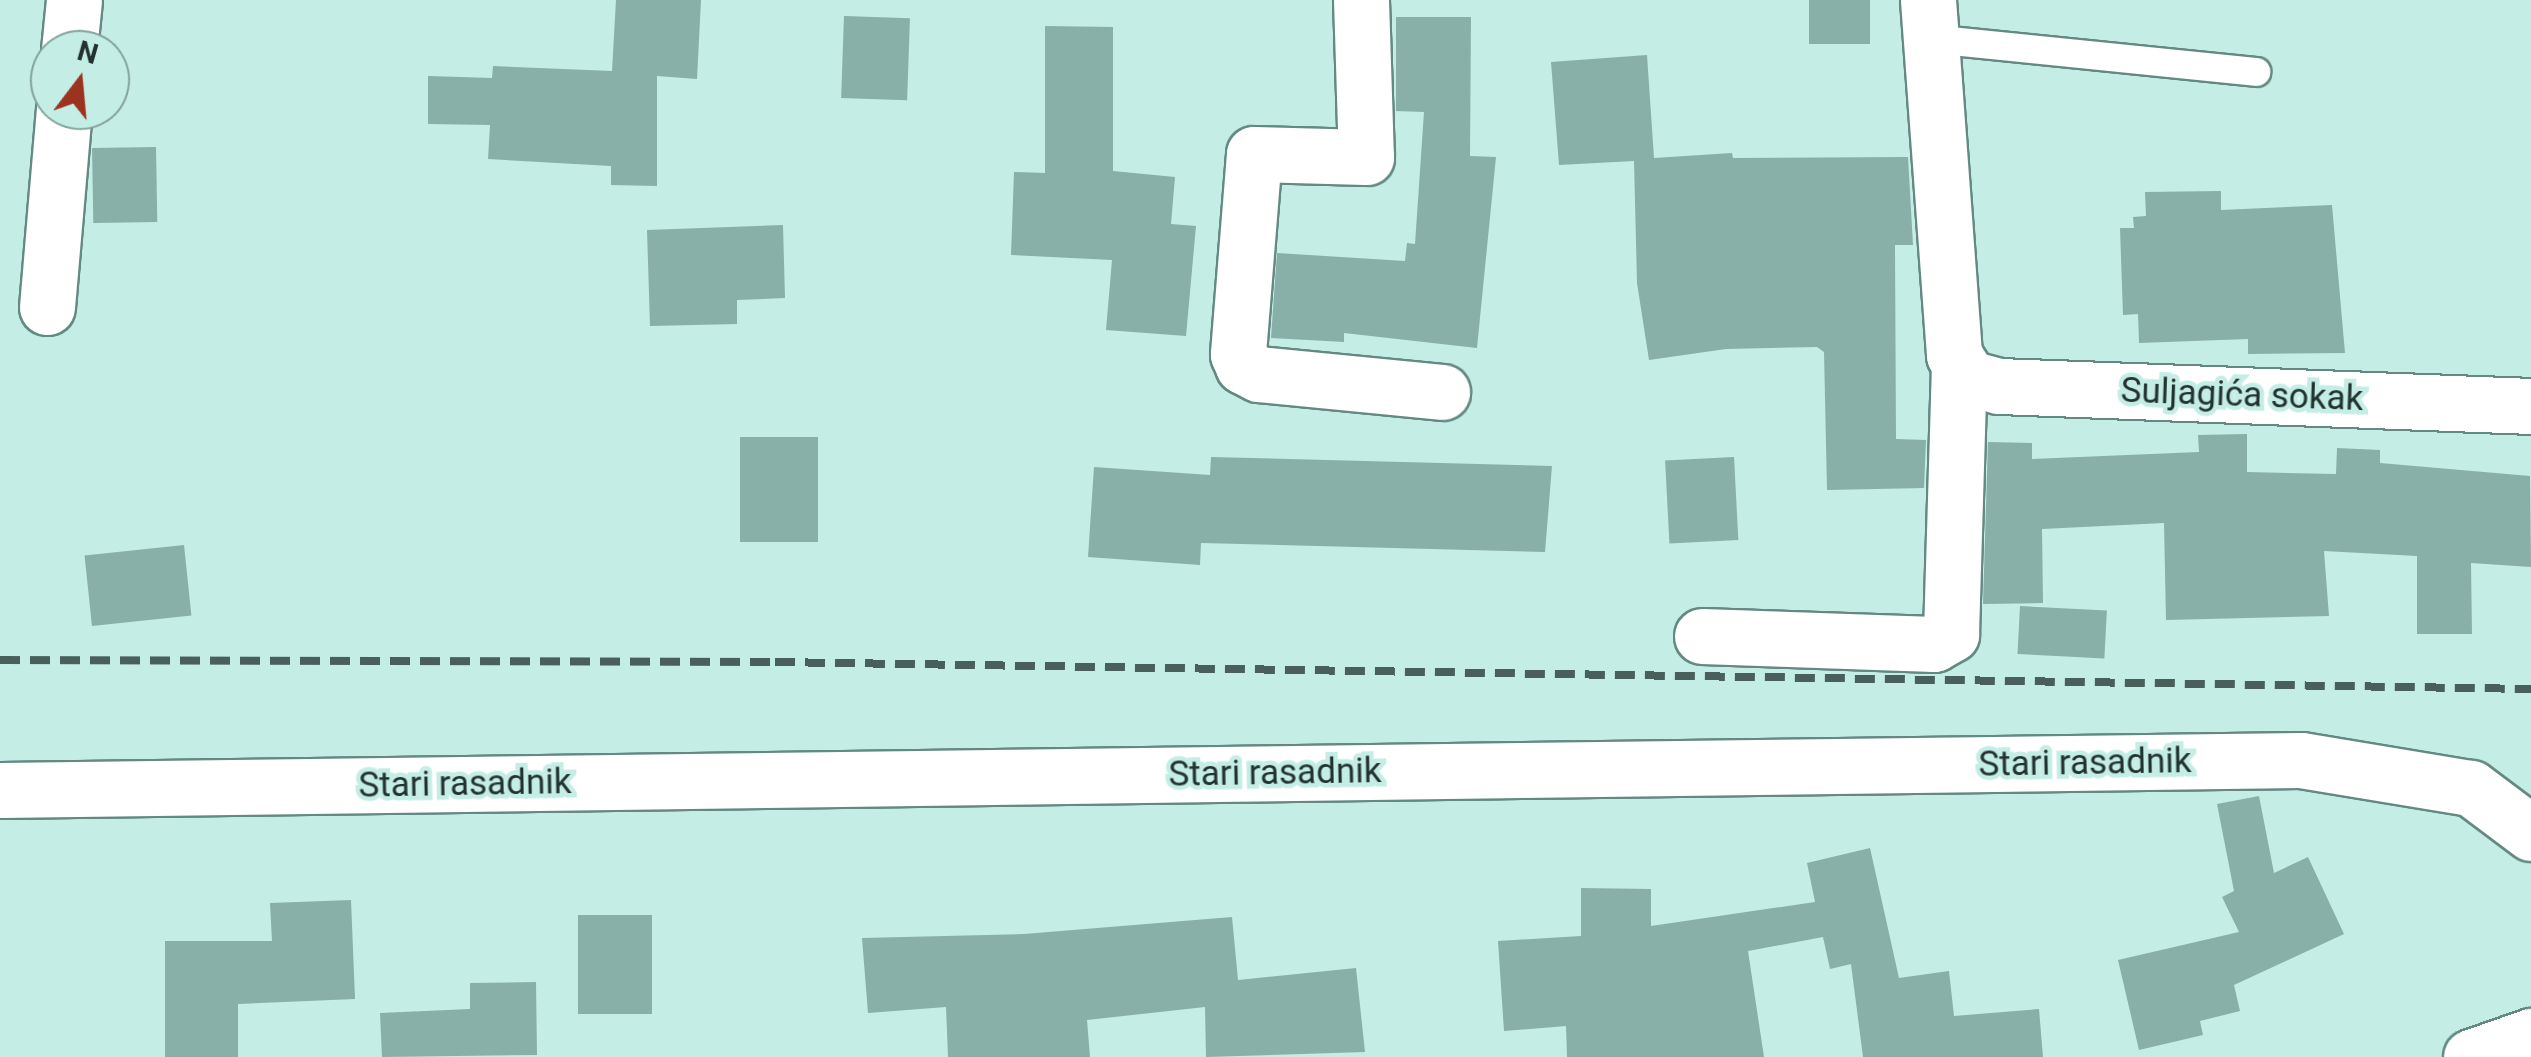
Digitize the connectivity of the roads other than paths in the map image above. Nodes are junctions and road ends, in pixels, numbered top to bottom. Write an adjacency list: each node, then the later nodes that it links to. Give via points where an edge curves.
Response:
1 (74, 0): 4 (street)
2 (1361, 0): 9 (street, via 1366,157 1254,154 1238,354 1242,366 1259,374)
3 (1930, 20): 5 (lane); 8 (street)
4 (71, 30)
5 (2256, 72)
6 (62, 130): 7 (street)
7 (46, 307)
8 (1959, 368): 10 (street, Suljagića sokak, via 1999,386); 11 (street, via 1951,634 1934,644)
9 (1442, 392)
10 (2531, 406)
11 (1702, 636)
12 (0, 790): 13 (street, Stari rasadnik, via 2301,760 2472,788)
13 (2531, 833)
14 (2531, 1036): 15 (street)
15 (2471, 1057)

